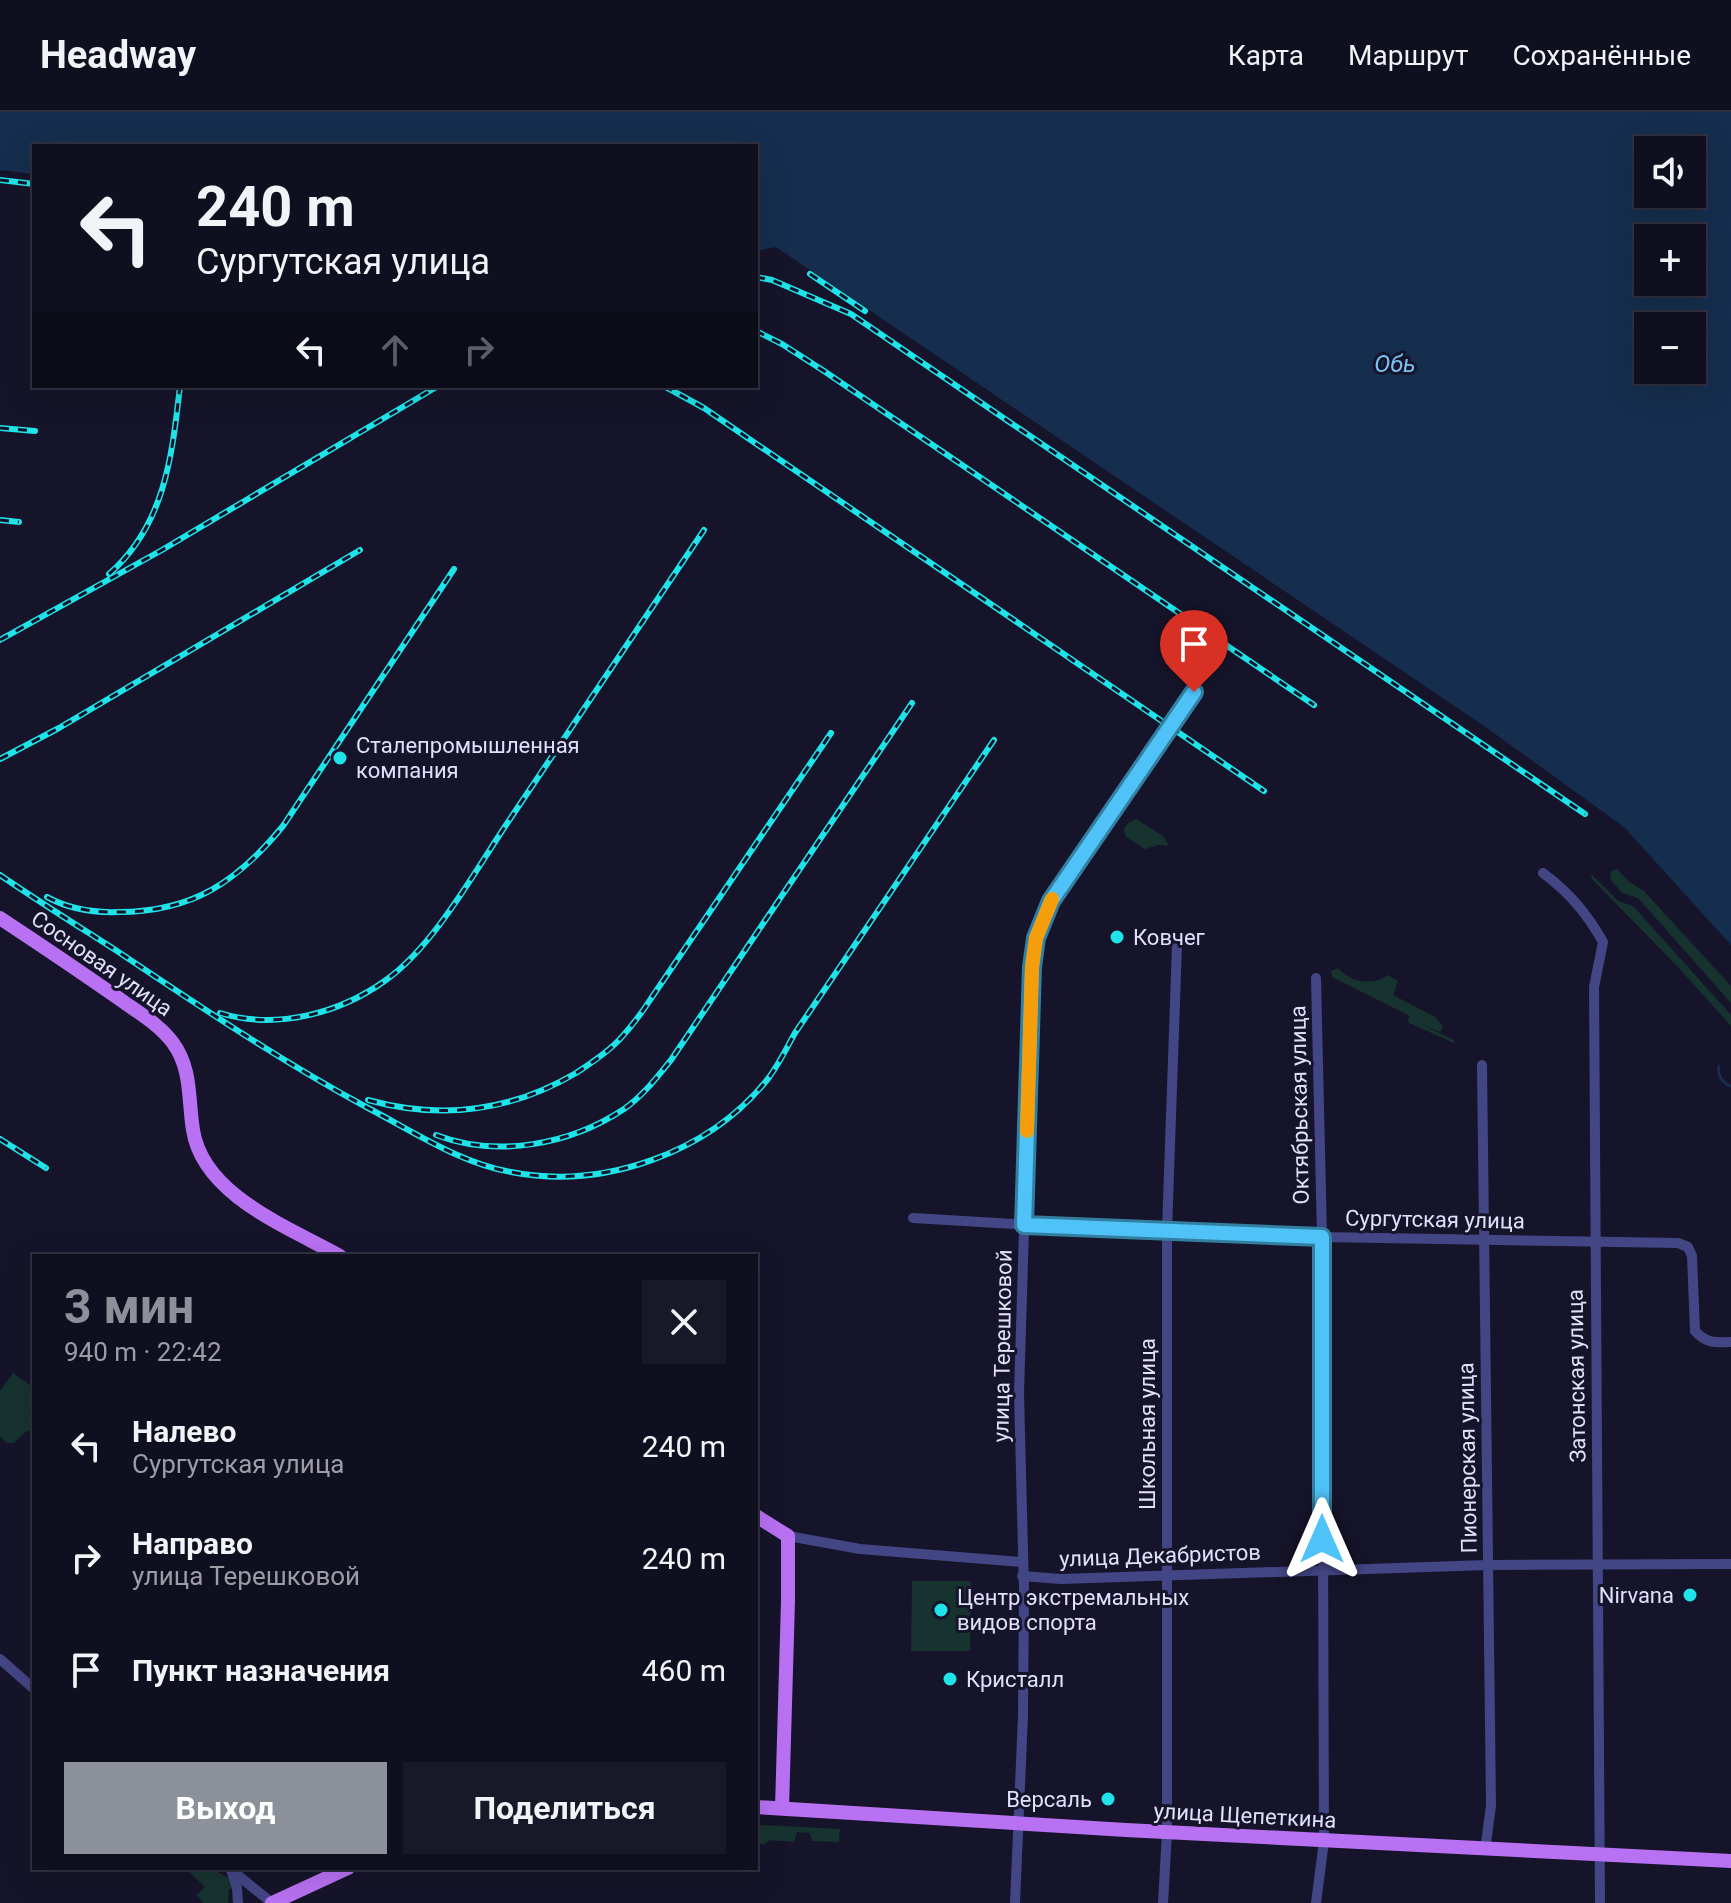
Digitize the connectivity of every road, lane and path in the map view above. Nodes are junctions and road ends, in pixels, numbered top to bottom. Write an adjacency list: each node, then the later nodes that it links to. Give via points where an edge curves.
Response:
1 (1194, 692): 8 (street, улица Терешковой, via 1067,875 1036,938)
2 (1543, 873): 12 (street, Затонская улица, via 1585,910 1603,942 1594,987)
3 (0, 918): 13 (main road, Сосновая улица, via 168,1036 185,1065 194,1136 212,1175 235,1195)
4 (1177, 945): 9 (street, Школьная улица)
5 (1316, 978): 10 (street, Октябрьская улица)
6 (1482, 1065): 11 (street, Пионерская улица)
7 (913, 1218): 8 (street, Сургутская улица)
8 (1024, 1225): 9 (street, Сургутская улица); 17 (street, улица Терешковой, via 1019,1393)
9 (1167, 1230): 10 (street, Сургутская улица); 22 (street, Школьная улица)
10 (1322, 1237): 11 (street, Сургутская улица); 21 (street, Октябрьская улица)
11 (1484, 1241): 12 (street, Сургутская улица); 19 (street, Пионерская улица)
12 (1594, 1241): 14 (street, Сургутская улица, via 1668,1241 1688,1247 1695,1331 1715,1343); 20 (street, Затонская улица)
13 (337, 1254)
14 (1731, 1342)
15 (758, 1517): 16 (main road)
16 (788, 1536): 17 (street, via 860,1549); 27 (main road)
17 (1022, 1562): 23 (street, улица Терешковой)
18 (1731, 1564): 20 (street, улица Декабристов)
19 (1488, 1565): 20 (street, улица Декабристов); 21 (street, улица Декабристов); 31 (street, Пионерская улица, via 1491,1806)
20 (1597, 1565): 32 (street, Затонская улица)
21 (1321, 1569): 22 (street, улица Декабристов); 30 (street, Октябрьская улица)
22 (1167, 1574): 23 (street, улица Декабристов); 29 (street, Школьная улица)
23 (1022, 1576): 28 (street, улица Терешковой)
24 (0, 1659): 25 (street)
25 (32, 1687)
26 (758, 1807): 27 (main road, улица Щепеткина)
27 (782, 1808): 28 (main road, улица Щепеткина)
28 (1019, 1824): 29 (main road, улица Щепеткина); 39 (street, улица Терешковой)
29 (1167, 1832): 30 (main road, улица Щепеткина); 40 (street, Школьная улица)
30 (1324, 1841): 31 (main road, улица Щепеткина); 41 (street, Октябрьская улица)
31 (1485, 1850): 32 (main road, улица Щепеткина)
32 (1600, 1855): 33 (main road, улица Щепеткина); 42 (street, Затонская улица)
33 (1731, 1861)
34 (230, 1870): 37 (street)
35 (231, 1870): 38 (street)
36 (344, 1870): 38 (main road)
37 (238, 1903)
38 (272, 1903)
39 (1015, 1903)
40 (1163, 1903)
41 (1316, 1903)
42 (1600, 1903)

